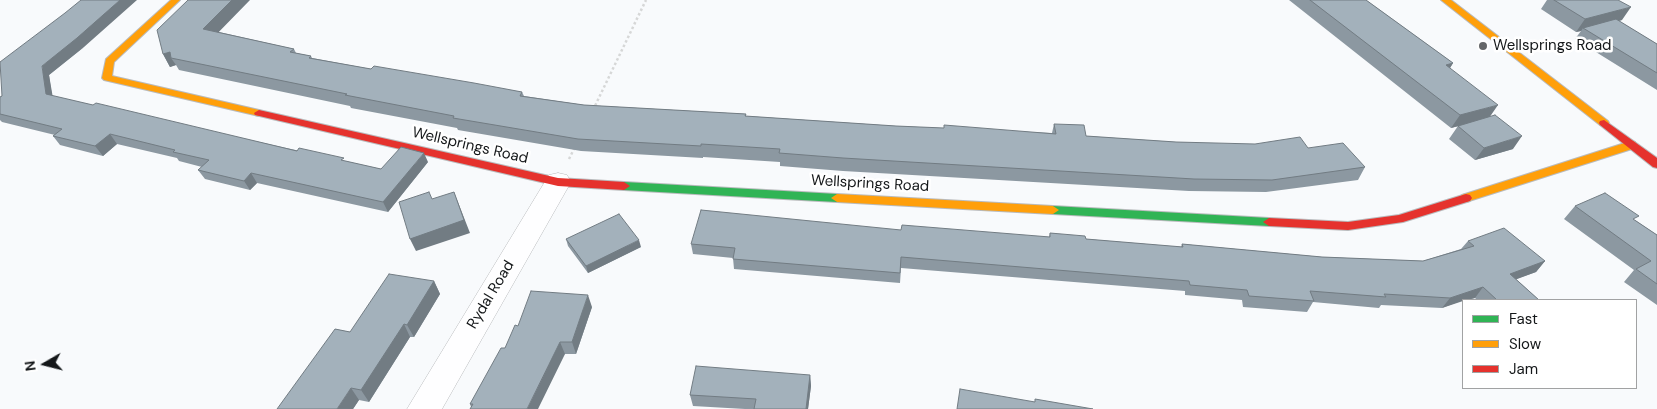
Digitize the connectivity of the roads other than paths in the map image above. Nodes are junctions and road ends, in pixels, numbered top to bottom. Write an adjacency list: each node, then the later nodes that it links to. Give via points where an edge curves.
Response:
1 (176, 0): 5 (street, Wellsprings Road, via 109,61 106,78)
2 (1445, 0): 3 (street)
3 (1631, 145): 4 (street); 5 (street, Wellsprings Road, via 1399,219 1348,226)
4 (1657, 164)
5 (558, 182): 6 (street, Rydal Road)
6 (424, 409)

